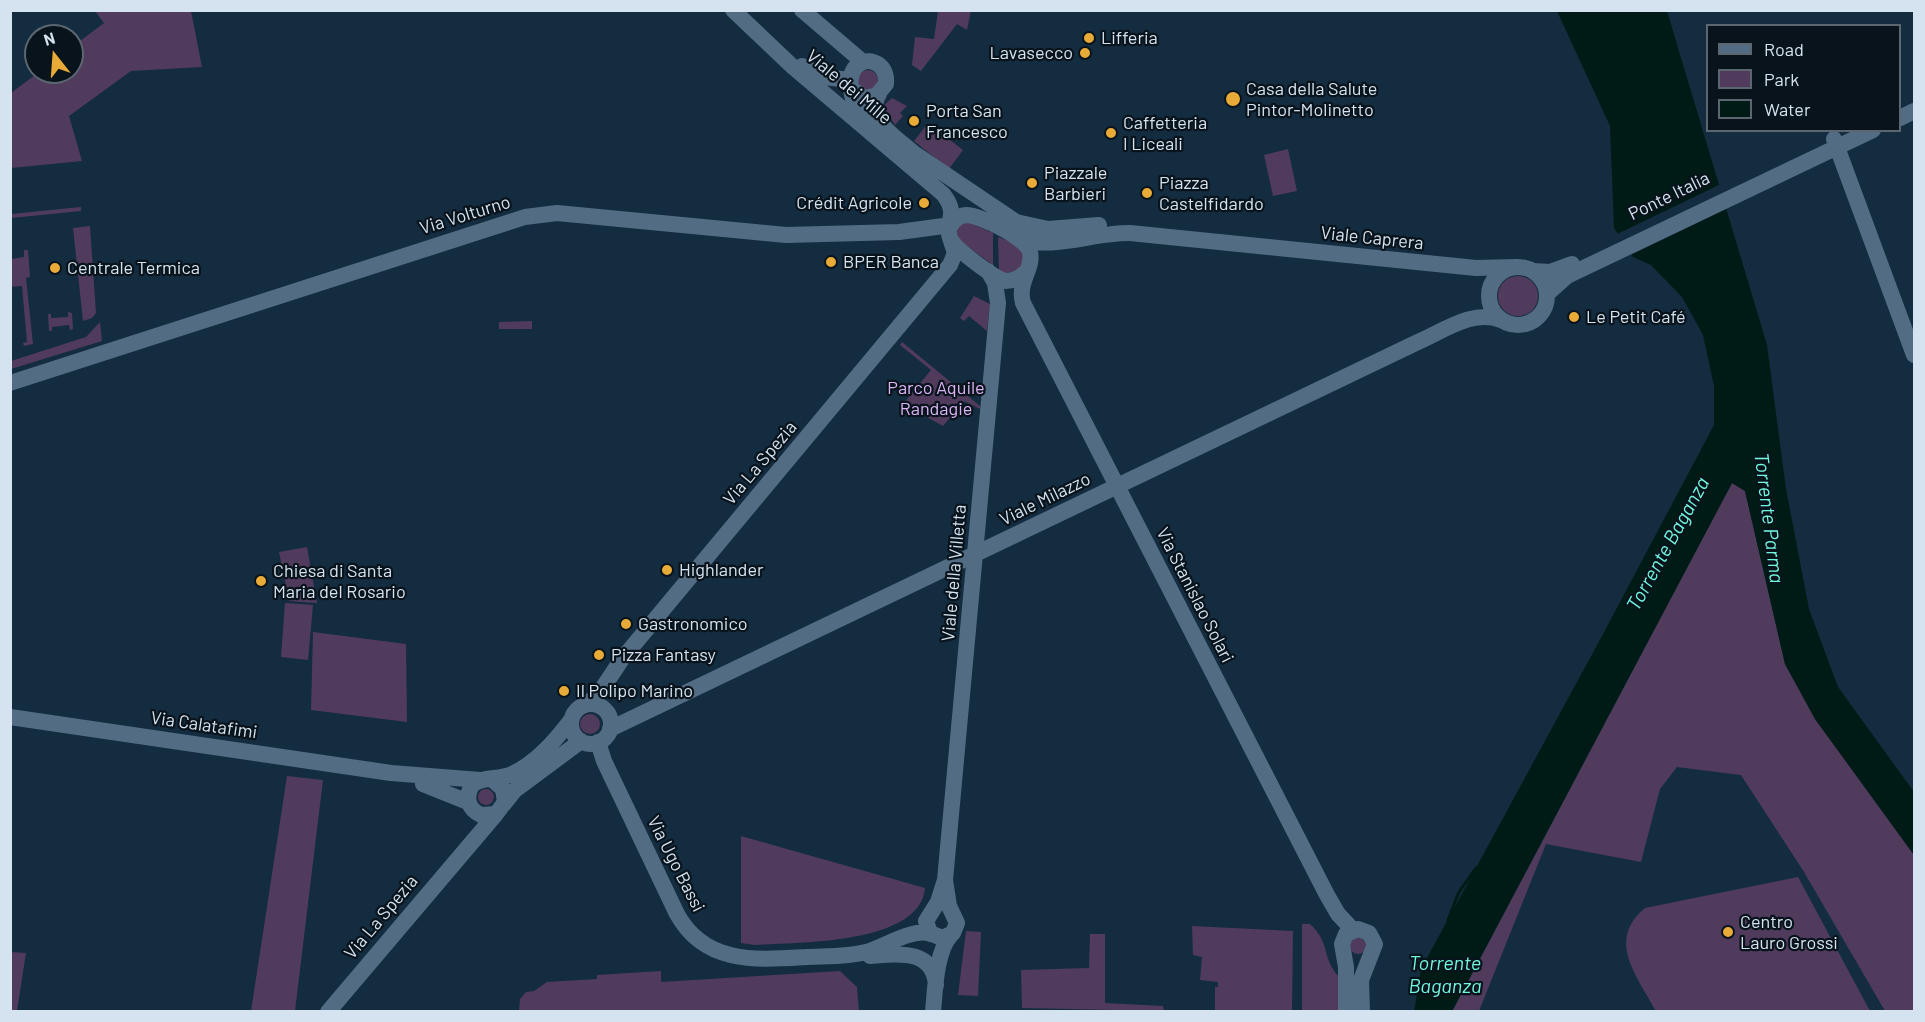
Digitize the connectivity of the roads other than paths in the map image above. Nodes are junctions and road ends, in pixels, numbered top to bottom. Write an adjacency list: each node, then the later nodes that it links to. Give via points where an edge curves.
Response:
1 (733, 10): 3 (main road, Viale dei Mille)
2 (802, 10): 4 (main road)
3 (777, 49): 5 (main road, via 810,71); 7 (main road, Viale dei Mille, via 793,67)
4 (863, 62): 5 (main road, via 853,69); 6 (main road, via 876,63 884,72 886,84)
5 (850, 84): 6 (main road, via 864,98); 7 (main road, via 860,114)
6 (879, 94): 11 (main road, via 875,103 877,118)
7 (872, 132): 12 (main road, Viale dei Mille)
8 (1849, 132): 10 (main road)
9 (1868, 132): 10 (main road)
10 (1829, 146): 21 (main road, Ponte Italia); 24 (main road)
11 (915, 154): 13 (main road); 15 (main road)
12 (937, 189): 14 (main road, via 940,215); 16 (main road, Viale dei Mille, via 951,206)
13 (991, 225): 15 (main road); 16 (main road, via 968,215 959,217)
14 (926, 227): 16 (main road, Via Volturno); 25 (main road, Via Volturno, via 899,232 786,235 557,213 525,217)
15 (1019, 230): 17 (main road, Viale Caprera, via 1111,225 1194,234); 17 (main road, Viale Caprera, via 1036,243 1117,233); 20 (main road, via 1031,254)
16 (951, 233): 19 (main road); 28 (main road, Via La Spezia, via 955,253 950,265 622,659 598,695)
17 (1224, 243): 18 (main road, Viale Caprera, via 1490,269)
18 (1525, 269): 21 (main road, Ponte Italia); 22 (main road, via 1543,281); 23 (main road, via 1501,274 1491,285 1490,303)
19 (988, 272): 20 (main road, via 1007,281); 27 (main road, Viale della Villetta, via 998,300)
20 (1026, 272): 26 (main road, Via Stanislao Solari, via 1021,289 1023,303)
21 (1561, 274): 22 (main road, Ponte Italia)
22 (1547, 294): 23 (main road, via 1544,309 1535,320 1520,325)
23 (1501, 320): 26 (main road, Viale Milazzo, via 1488,316 1472,318)
24 (1914, 355)
25 (10, 383)
26 (1116, 486): 27 (main road, Viale Milazzo); 42 (main road, Via Stanislao Solari, via 1327,895)
27 (976, 555): 31 (main road, Viale Milazzo); 39 (main road, Viale della Villetta)
28 (585, 705): 30 (main road, Via La Spezia); 31 (main road, via 597,705 606,712)
29 (10, 717): 34 (main road, Via Calatafimi)
30 (571, 720): 32 (main road, via 573,732); 35 (main road, Via La Spezia, via 527,765 512,774)
31 (610, 729): 33 (main road)
32 (581, 741): 33 (main road); 37 (main road, Via La Spezia, via 515,790)
33 (598, 742): 47 (main road, Via Ugo Bassi, via 603,761 674,910 700,942 724,955 749,960)
34 (391, 773): 35 (main road, Via Calatafimi); 36 (main road, Via Calatafimi, via 454,794)
35 (486, 780): 36 (main road, Via La Spezia, via 470,789); 37 (main road, via 503,789)
36 (469, 803): 37 (main road, via 481,815); 38 (main road, Via La Spezia, via 473,824)
37 (500, 809): 38 (main road, Via La Spezia)
38 (465, 848): 50 (main road, Via La Spezia)
39 (945, 880): 40 (main road, Viale della Villetta); 41 (main road, Viale della Villetta, via 938,902)
40 (952, 911): 41 (main road, via 939,908); 44 (main road, via 957,923)
41 (929, 914): 43 (main road, via 926,924); 45 (main road, Via Ugo Bassi)
42 (1353, 930): 46 (main road, via 1343,941); 48 (main road, via 1366,931 1373,938 1375,948)
43 (932, 935): 44 (main road); 45 (main road, Via Ugo Bassi, via 925,932); 49 (main road)
44 (951, 935): 49 (main road, via 944,944)
45 (900, 938): 47 (main road, Via Ugo Bassi)
46 (1343, 952): 48 (main road, via 1357,962); 52 (main road)
47 (849, 954): 49 (main road, via 916,955)
48 (1371, 957): 53 (main road, via 1360,984)
49 (937, 978): 51 (main road)
50 (328, 1011)
51 (933, 1011)
52 (1346, 1011)
53 (1362, 1011)

